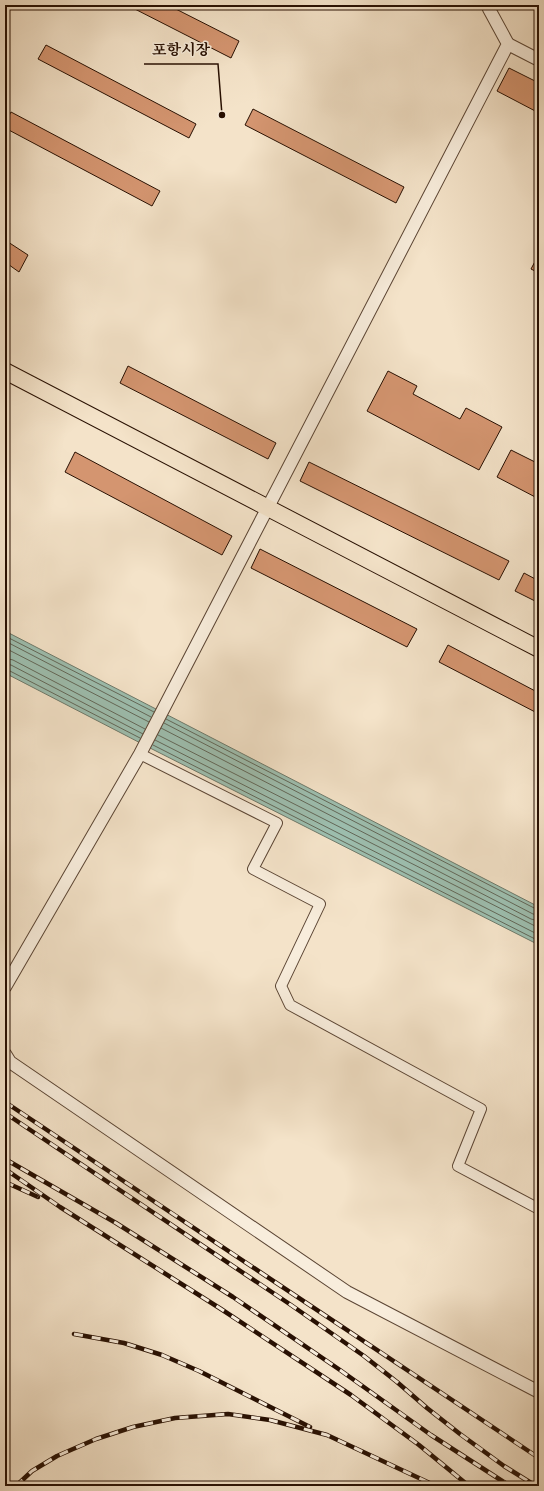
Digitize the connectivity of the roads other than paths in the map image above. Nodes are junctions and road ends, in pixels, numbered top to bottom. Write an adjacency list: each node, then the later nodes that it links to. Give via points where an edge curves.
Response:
1 (491, 5): 2 (street, via 489,9)
2 (508, 44): 3 (street); 5 (street)
3 (539, 60)
4 (5, 371): 5 (highway)
5 (269, 508): 6 (highway); 7 (street)
6 (539, 650)
7 (140, 754): 8 (street); 10 (street, via 277,823 253,869 320,904 281,986 290,1005 481,1109 458,1166)
8 (5, 987)
9 (5, 1054): 11 (street, via 10,1062 347,1292)
10 (539, 1209)
11 (539, 1392)

